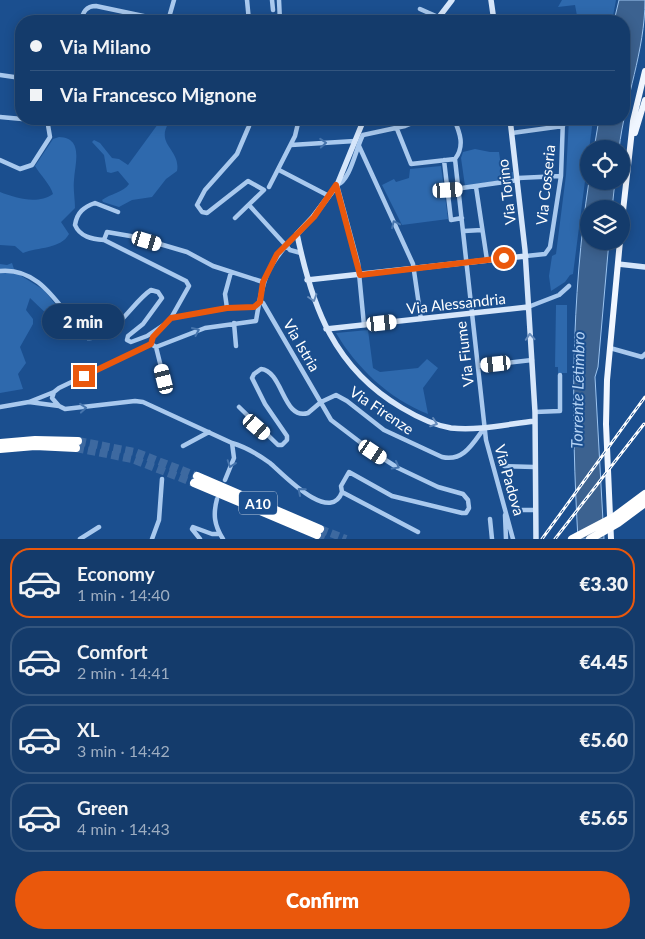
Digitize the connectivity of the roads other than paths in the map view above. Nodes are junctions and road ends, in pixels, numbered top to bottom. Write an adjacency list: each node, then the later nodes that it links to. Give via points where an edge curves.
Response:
1 (174, 0): 11 (street)
2 (247, 0): 12 (street)
3 (272, 0): 8 (street)
4 (279, 0): 13 (street)
5 (452, 0): 15 (street)
6 (491, 0): 16 (street)
7 (420, 9): 14 (street)
8 (273, 10)
9 (82, 15): 10 (street, via 87,8 96,6)
10 (139, 15)
11 (169, 15)
12 (248, 15)
13 (280, 15)
14 (430, 15)
15 (441, 15)
16 (493, 15)
17 (645, 71): 33 (main road)
18 (0, 75): 19 (street)
19 (15, 77)
20 (645, 100): 36 (main road)
21 (0, 117): 22 (street)
22 (15, 118)
23 (50, 125): 38 (street, via 50,137 32,165 20,169)
24 (249, 125): 49 (street, via 237,154 204,190 197,205 206,213 248,181 264,190)
25 (297, 125): 35 (street)
26 (362, 125): 34 (street)
27 (456, 125): 37 (street, via 461,136 460,151)
28 (511, 125): 32 (street, Via Torino)
29 (405, 126): 31 (street)
30 (563, 126): 32 (street); 41 (street, Via Cosseria)
31 (397, 128): 34 (street, via 363,135); 39 (street, via 411,164)
32 (512, 133): 42 (street, Via Torino)
33 (630, 142)
34 (357, 143): 35 (street, one-way to 34); 43 (street); 65 (street, one-way to 34)
35 (291, 145): 40 (street)
36 (630, 147)
37 (455, 159): 39 (street); 47 (street, Via Fiume)
38 (0, 160)
39 (444, 160): 46 (street)
40 (279, 170): 44 (street); 48 (street)
41 (560, 176): 42 (street); 60 (street, Via Cosseria, via 550,246 547,252)
42 (518, 179): 45 (street); 60 (street, Via Torino)
43 (336, 185): 48 (street); 68 (street)
44 (270, 187)
45 (476, 187): 47 (street); 53 (street)
46 (448, 190): 47 (street); 52 (street, via 451,220)
47 (459, 190): 52 (street, Via Fiume)
48 (329, 196): 55 (street)
49 (249, 205): 51 (street); 57 (street)
50 (118, 212): 56 (street, via 95,203 78,213 77,230 90,238)
51 (235, 218)
52 (462, 218): 54 (street, Via Fiume)
53 (482, 230): 54 (street); 61 (street)
54 (464, 231): 62 (street, Via Fiume)
55 (297, 234): 57 (street); 59 (street)
56 (104, 240): 67 (street, via 107,232 136,237 187,252); 76 (street, via 186,281 189,286)
57 (285, 246): 59 (street); 70 (street, via 277,254)
58 (619, 250): 63 (main road)
59 (301, 253): 69 (street)
60 (526, 256): 61 (street); 73 (street, Via Torino)
61 (487, 260): 62 (street)
62 (466, 262): 65 (street); 75 (street, Via Fiume)
63 (618, 264): 64 (street); 85 (main road)
64 (645, 267)
65 (414, 269): 68 (street); 77 (street)
66 (0, 271): 78 (street, via 16,270 42,284 86,337 95,338 121,321 149,291 154,290 162,298 127,340 131,342 147,336)
67 (231, 272): 70 (street); 74 (street, via 225,294)
68 (360, 275): 69 (street); 80 (street)
69 (307, 280): 81 (street, one-way to 81)
70 (263, 282): 72 (street)
71 (569, 286): 73 (street, via 559,295)
72 (260, 302): 74 (street, via 254,307); 79 (street, via 256,321); 93 (street, Via Istria)
73 (528, 307): 75 (street, Via Alessandria); 87 (street, Via Torino, one-way to 73)
74 (227, 308): 76 (street)
75 (471, 313): 77 (street, Via Alessandria); 88 (street, Via Fiume)
76 (171, 318): 78 (street)
77 (422, 319): 80 (street, Via Alessandria)
78 (166, 323): 82 (street)
79 (234, 323): 83 (street); 84 (street, one-way to 79, via 205,328)
80 (364, 325): 81 (street, Via Alessandria)
81 (326, 329): 99 (street, one-way to 99, via 366,382 392,402 420,418 444,426)
82 (151, 344): 84 (street); 91 (street)
83 (236, 346)
84 (156, 347): 90 (street)
85 (610, 348): 86 (street); 132 (main road, via 606,424)
86 (644, 355)
87 (532, 360): 88 (street); 97 (street, Via Torino)
88 (478, 366): 99 (street, Via Fiume)
89 (560, 375): 97 (street, via 560,412)
90 (164, 379)
91 (54, 392): 92 (street); 94 (street, via 52,398)
92 (29, 402): 94 (street); 95 (street)
93 (321, 402): 96 (street, via 308,413 298,412 292,408 270,372 261,369 254,374 252,378 265,404 288,438 280,446); 99 (street, Via Firenze, via 332,395 340,396 395,436 452,459 465,452); 110 (street, one-way to 110, via 331,420 373,452 419,478 463,494 469,508 466,514 408,501 384,492 349,472 341,486)
94 (58, 406): 100 (street, one-way to 100, via 65,409 87,408 144,402)
95 (0, 407)
96 (239, 407)
97 (535, 412): 98 (street, Via Torino)
98 (535, 421): 99 (street); 106 (street, Via Torino)
99 (485, 427): 116 (street, Via Padova)
100 (209, 432): 102 (street); 103 (street)
101 (0, 443): 104 (highway, via 35,440 77,444)
102 (232, 443): 109 (street, one-way to 109, via 234,458); 110 (street, one-way to 102, via 338,499 329,502 311,499 261,457)
103 (183, 446)
104 (0, 449)
105 (504, 466): 106 (street)
106 (534, 467): 115 (street, Via Torino)
107 (162, 479): 123 (street, via 160,520)
108 (195, 480): 119 (highway, A10)
109 (225, 480)
110 (342, 492): 120 (street)
111 (645, 494): 130 (highway, bridge, via 614,517)
112 (218, 499): 121 (street, via 213,514)
113 (645, 503): 131 (highway, bridge)
114 (514, 510): 115 (street)
115 (535, 510): 129 (street, Via Torino)
116 (506, 512): 127 (street); 128 (street, Via Padova)
117 (490, 519): 126 (street)
118 (99, 527): 122 (street)
119 (318, 532)
120 (418, 532)
121 (219, 534): 124 (street, via 193,527); 125 (street)
122 (80, 539)
123 (152, 539)
124 (200, 539)
125 (222, 539)
126 (492, 539)
127 (506, 539)
128 (513, 539)
129 (536, 539)
130 (572, 539)
131 (590, 539)
132 (611, 539)

